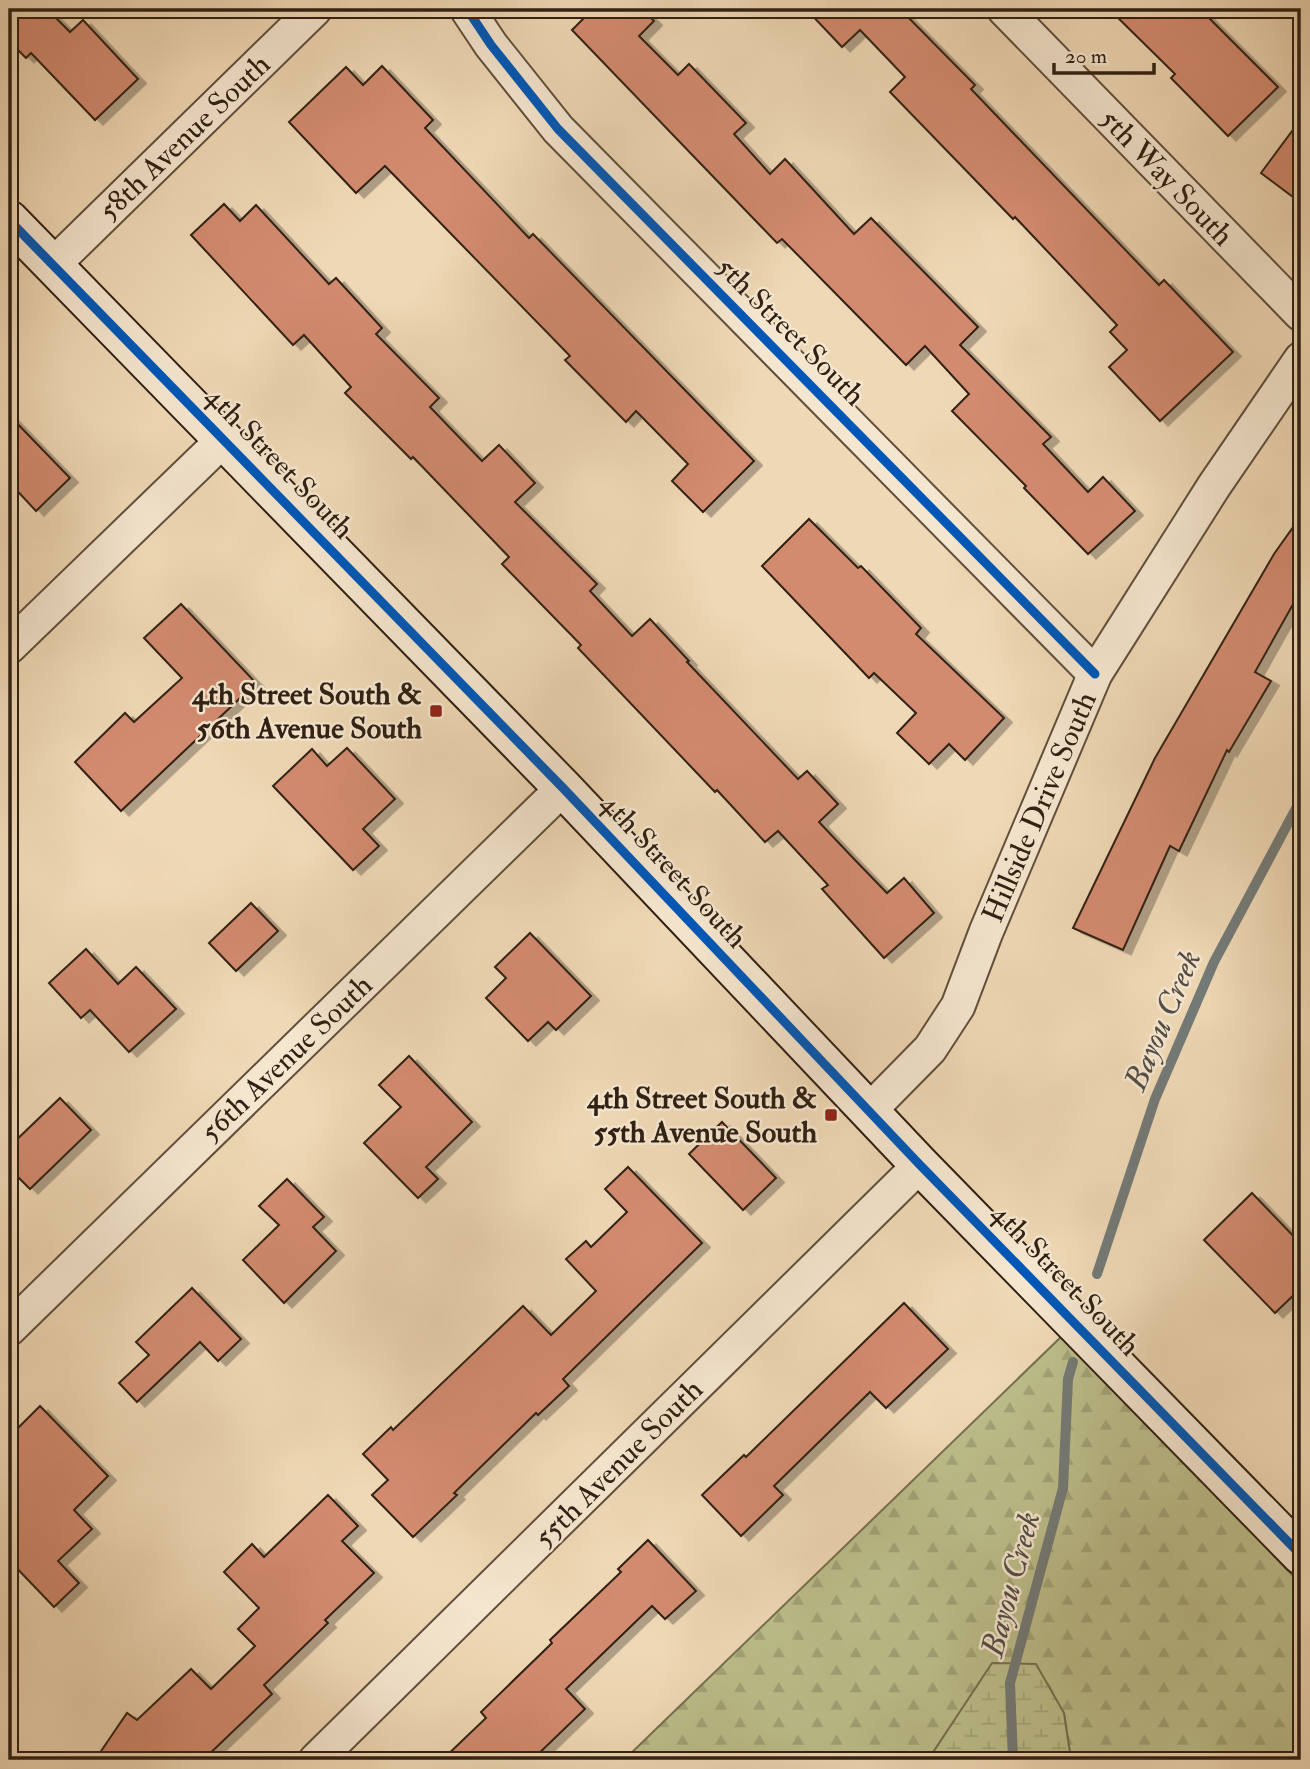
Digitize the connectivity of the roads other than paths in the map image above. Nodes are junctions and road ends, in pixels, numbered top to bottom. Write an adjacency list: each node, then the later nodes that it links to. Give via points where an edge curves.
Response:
1 (314, 9): 5 (street, 58th Avenue South)
2 (467, 9): 10 (street, 5th Street South, via 558,129)
3 (1004, 9): 6 (street, 5th Way South)
4 (9, 220): 5 (street, 4th Street South)
5 (53, 265): 8 (street, 4th Street South)
6 (1301, 314)
7 (1301, 359): 10 (street, Hillside Drive South)
8 (224, 439): 9 (street); 11 (street, 4th Street South)
9 (9, 647)
10 (1095, 674): 12 (street, Hillside Drive South, via 958,1006 930,1049)
11 (563, 788): 12 (street, 4th Street South); 14 (street, 56th Avenue South)
12 (869, 1111): 13 (street, 4th Street South)
13 (920, 1165): 15 (street, 4th Street South); 16 (street, 55th Avenue South)
14 (9, 1328)
15 (1301, 1555)
16 (317, 1760)

